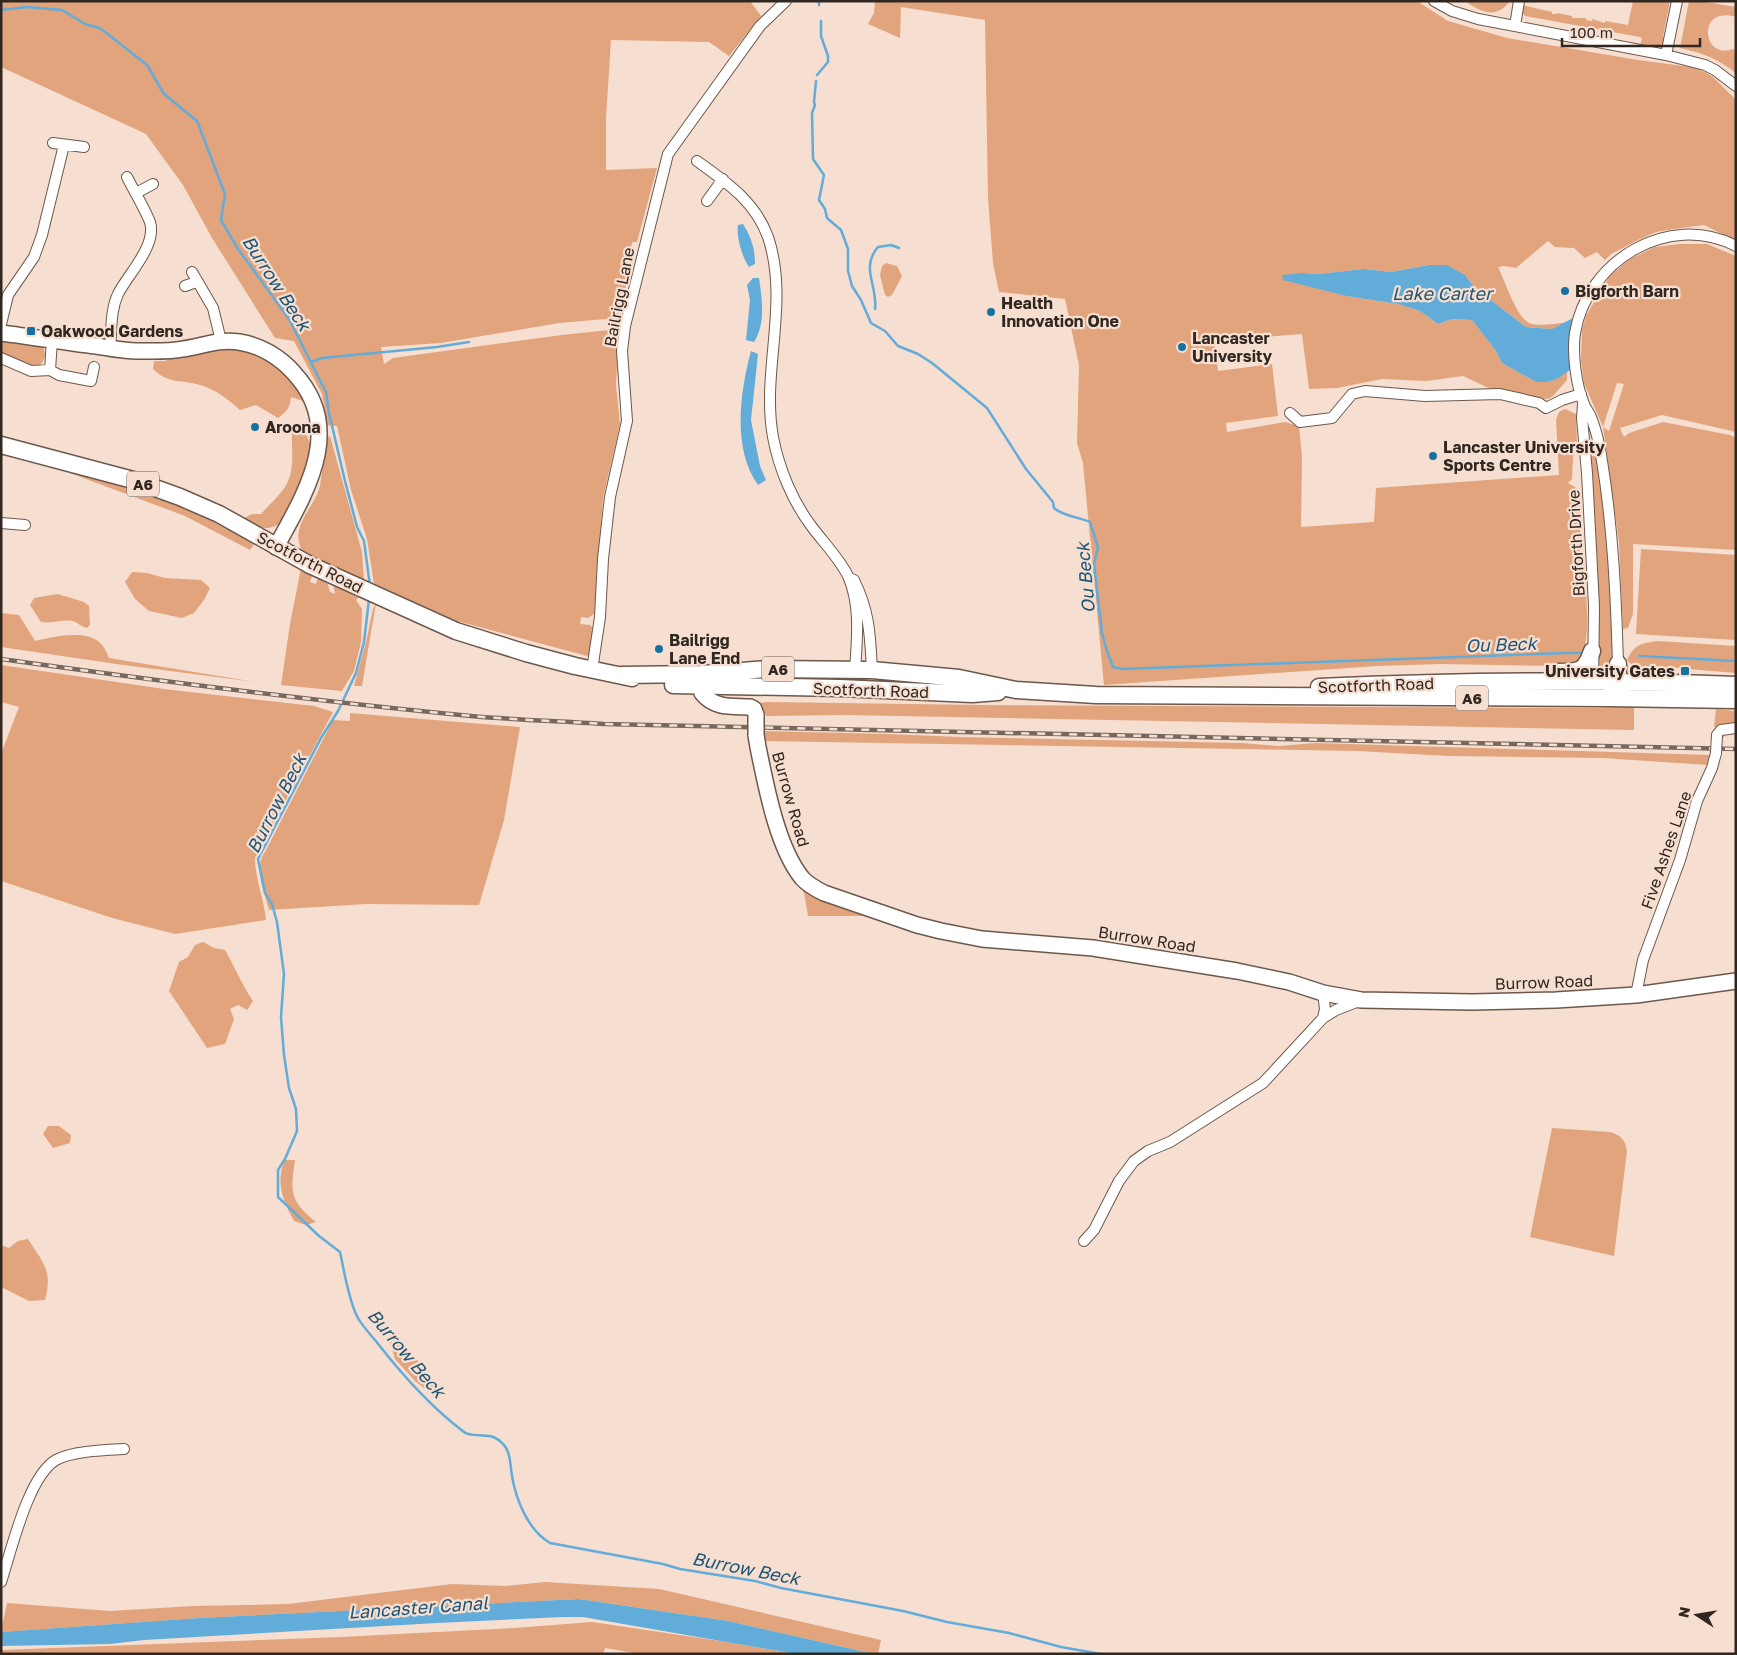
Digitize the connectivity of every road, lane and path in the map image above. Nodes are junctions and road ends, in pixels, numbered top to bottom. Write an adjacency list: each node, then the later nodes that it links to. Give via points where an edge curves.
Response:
1 (786, 1): 34 (street, Bailrigg Lane, via 760,26 668,154 625,326 622,351 627,421 610,497)
2 (1434, 1): 5 (street, via 1469,17)
3 (1519, 1): 5 (street)
4 (1677, 1): 6 (street)
5 (1515, 26): 6 (street)
6 (1666, 55): 7 (street, via 1710,67)
7 (1736, 86)
8 (84, 147): 17 (street, via 58,144 42,236 34,257 8,295)
9 (697, 161): 11 (street)
10 (127, 177): 13 (street)
11 (723, 179): 14 (street); 31 (street, via 752,207 764,227 771,249 777,304 770,402 778,455 793,498)
12 (154, 184): 13 (street)
13 (136, 193): 21 (street, via 150,223 148,246 117,296 111,318)
14 (707, 201)
15 (1736, 246): 25 (street, Bigforth Drive, via 1698,235 1669,237 1628,253 1610,266 1589,293 1578,322 1575,356)
16 (185, 286): 20 (street, via 194,277 213,308)
17 (1, 324)
18 (1, 333): 19 (street)
19 (52, 340): 21 (street); 24 (street)
20 (221, 340): 21 (street, via 182,350); 30 (street, via 260,348 284,362 303,382 316,410 320,433 316,462 298,507)
21 (110, 348)
22 (1, 358): 24 (street, via 31,370)
23 (94, 367): 24 (street, via 91,381)
24 (50, 370)
25 (1582, 399): 26 (street, via 1562,400 1546,408 1539,403 1500,394 1425,396 1365,391 1352,394 1332,418 1300,422); 32 (street, Bigforth Drive, via 1594,606); 33 (street, Bigforth Drive, via 1591,416 1601,454 1608,500)
26 (1290, 414)
27 (1, 445): 30 (main road, Scotforth Road / A6, via 133,480 180,497 219,514)
28 (1, 523): 29 (street)
29 (25, 525)
30 (276, 547): 34 (main road, Scotforth Road / A6, via 472,637)
31 (848, 577): 35 (street, via 857,626); 37 (street, via 854,580 866,608 870,633)
32 (1592, 651): 38 (street, Bigforth Drive); 41 (main road, via 1585,666 1577,672 1344,679)
33 (1618, 664): 39 (main road)
34 (592, 670): 36 (main road, Scotforth Road / A6, via 648,682)
35 (855, 670): 36 (main road, Scotforth Road / A6, via 717,672); 37 (main road, Scotforth Road / A6)
36 (701, 680): 37 (main road, Scotforth Road / A6); 48 (street, Burrow Road, bridge, via 704,696 712,702 754,709 756,735 776,820 793,864 803,879 824,893 941,932 982,939 1092,948 1230,970 1289,982)
37 (868, 680): 42 (main road, Scotforth Road / A6, via 972,694); 42 (main road, Scotforth Road / A6, via 959,678)
38 (1593, 682): 39 (main road, Scotforth Road / A6); 41 (main road, Scotforth Road / A6, via 1459,682); 44 (main road)
39 (1626, 682): 40 (main road, Scotforth Road / A6); 44 (main road)
40 (1736, 685)
41 (1302, 688): 43 (main road, Scotforth Road / A6)
42 (1016, 690): 43 (main road, Scotforth Road / A6, via 1096,696)
43 (1227, 696): 44 (main road, Scotforth Road / A6)
44 (1604, 698): 45 (main road, Scotforth Road / A6)
45 (1729, 700)
46 (1736, 728): 49 (street, Five Ashes Lane, bridge, via 1721,730 1717,735 1712,768 1697,801 1680,860 1643,960)
47 (1736, 981): 49 (street, Burrow Road)
48 (1323, 993): 50 (street, Burrow Road); 51 (street)
49 (1636, 995): 50 (street, Burrow Road, via 1472,1002)
50 (1361, 1000): 51 (street)
51 (1323, 1018): 52 (street, via 1263,1083 1134,1161 1119,1180 1094,1230)
52 (1084, 1241)
53 (124, 1449): 54 (street, via 86,1452 56,1460 45,1469 20,1522)
54 (3, 1578)

